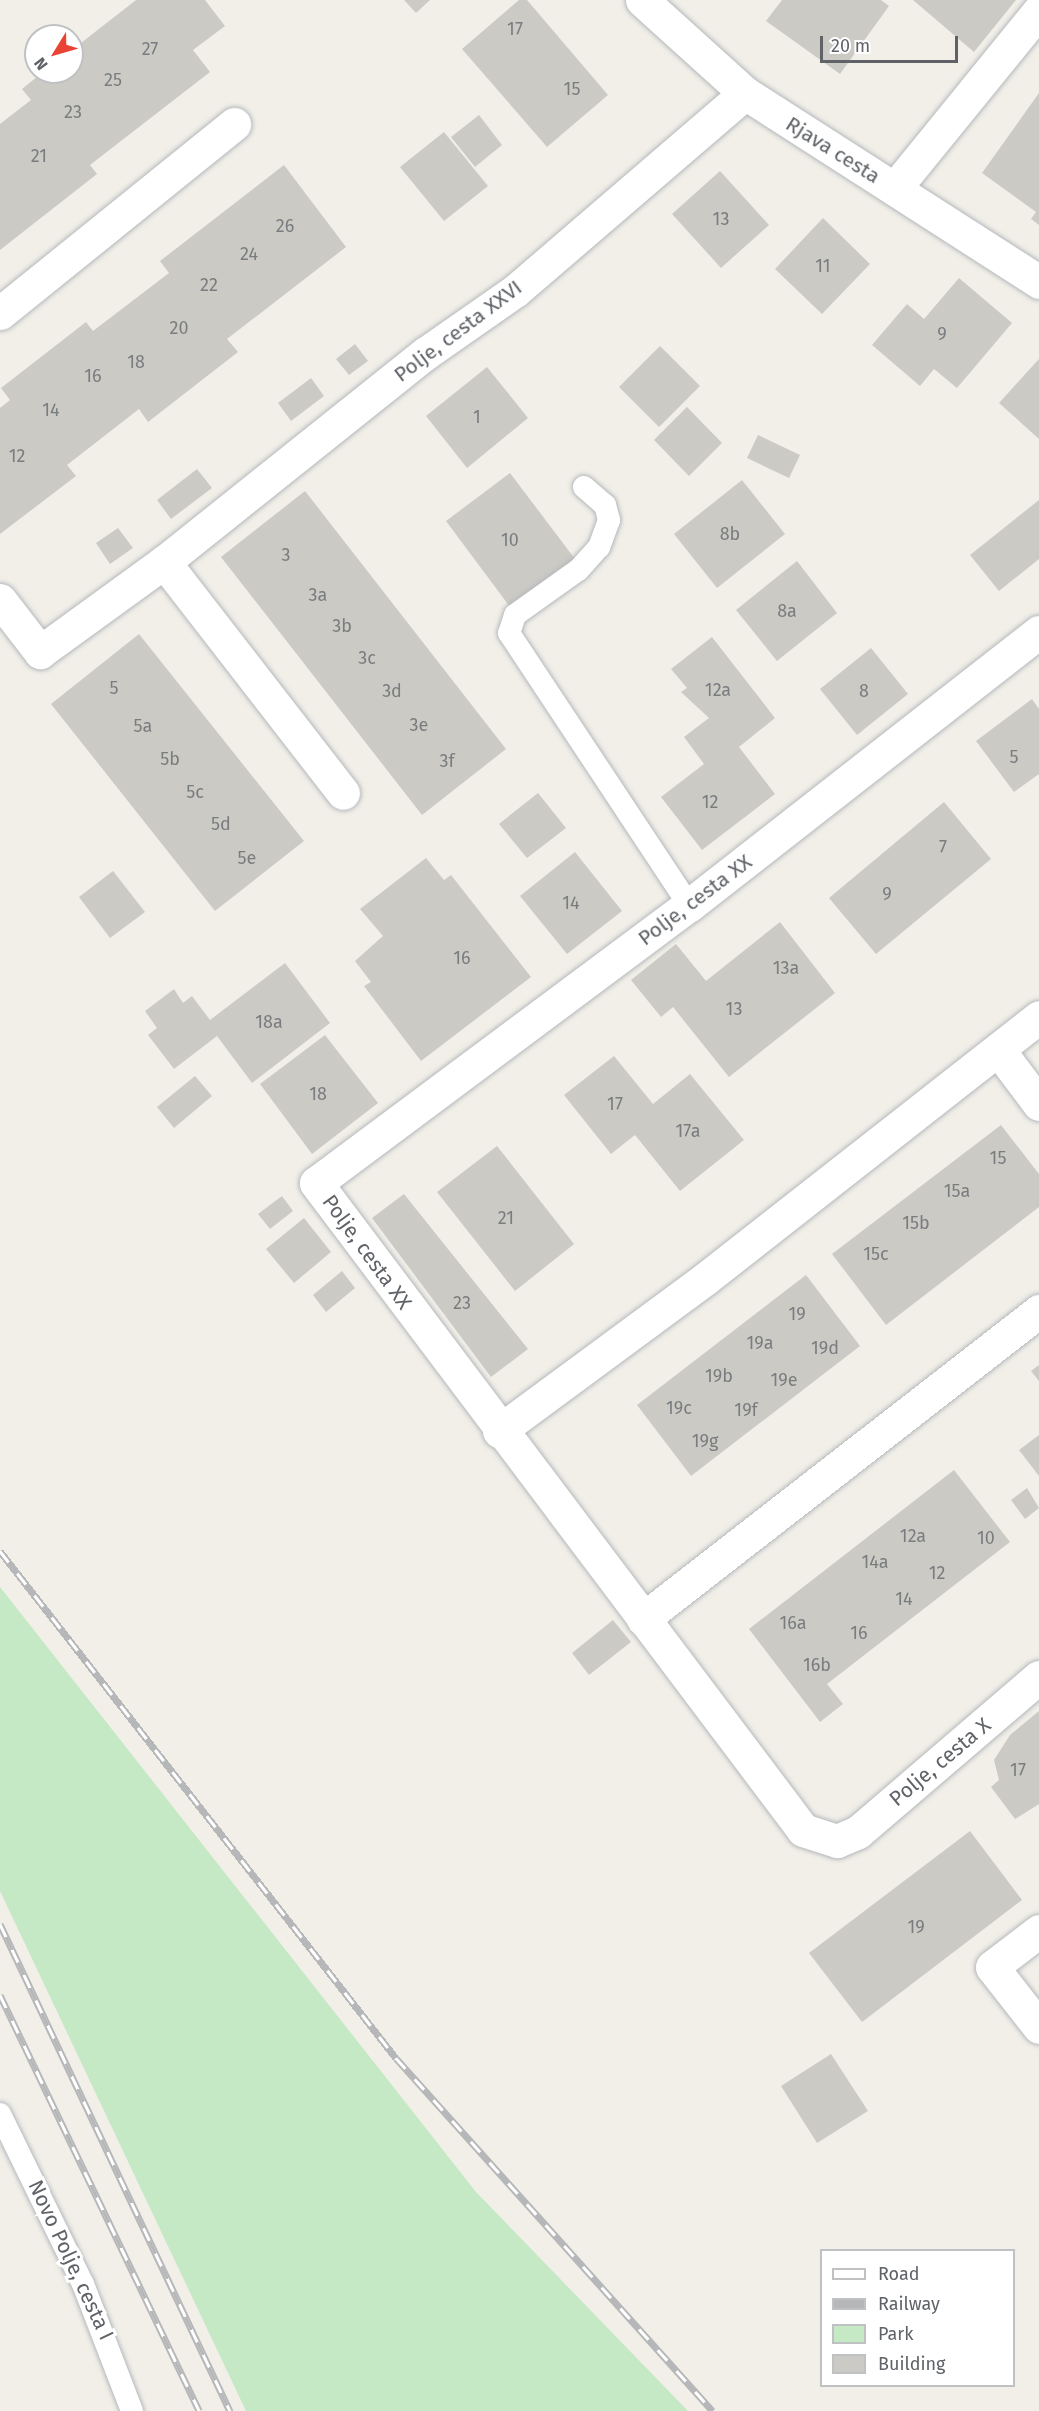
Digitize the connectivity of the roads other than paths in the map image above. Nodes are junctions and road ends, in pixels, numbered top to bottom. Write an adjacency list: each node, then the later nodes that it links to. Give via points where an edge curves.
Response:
1 (642, 0): 3 (street, Rjava cesta)
2 (1039, 11): 5 (street)
3 (745, 93): 5 (street, Rjava cesta); 9 (street, Polje, cesta XXVI, via 515,291 426,353)
4 (234, 124): 7 (street)
5 (895, 188): 6 (street, Rjava cesta)
6 (1039, 282)
7 (0, 313)
8 (584, 487): 13 (lane, via 604,505 609,520 599,547 578,570 515,615 509,633)
9 (164, 562): 10 (street, Polje, cesta XXVI, via 40,652); 12 (street)
10 (0, 600)
11 (1039, 632): 13 (street, Polje, cesta XX)
12 (343, 793)
13 (689, 905): 18 (street, Polje, cesta XX, via 316,1183)
14 (1039, 1017): 15 (street)
15 (1000, 1052): 16 (street); 18 (street)
16 (1039, 1104)
17 (1039, 1311): 19 (street)
18 (500, 1431): 19 (street)
19 (644, 1619): 20 (street, Polje, cesta X, via 803,1830 837,1841 858,1832)
20 (1039, 1677)
21 (1039, 1931): 22 (street, via 992,1967)
22 (1039, 2027)
23 (0, 2114): 24 (lane, Novo Polje, cesta I, via 83,2284)
24 (132, 2411)

